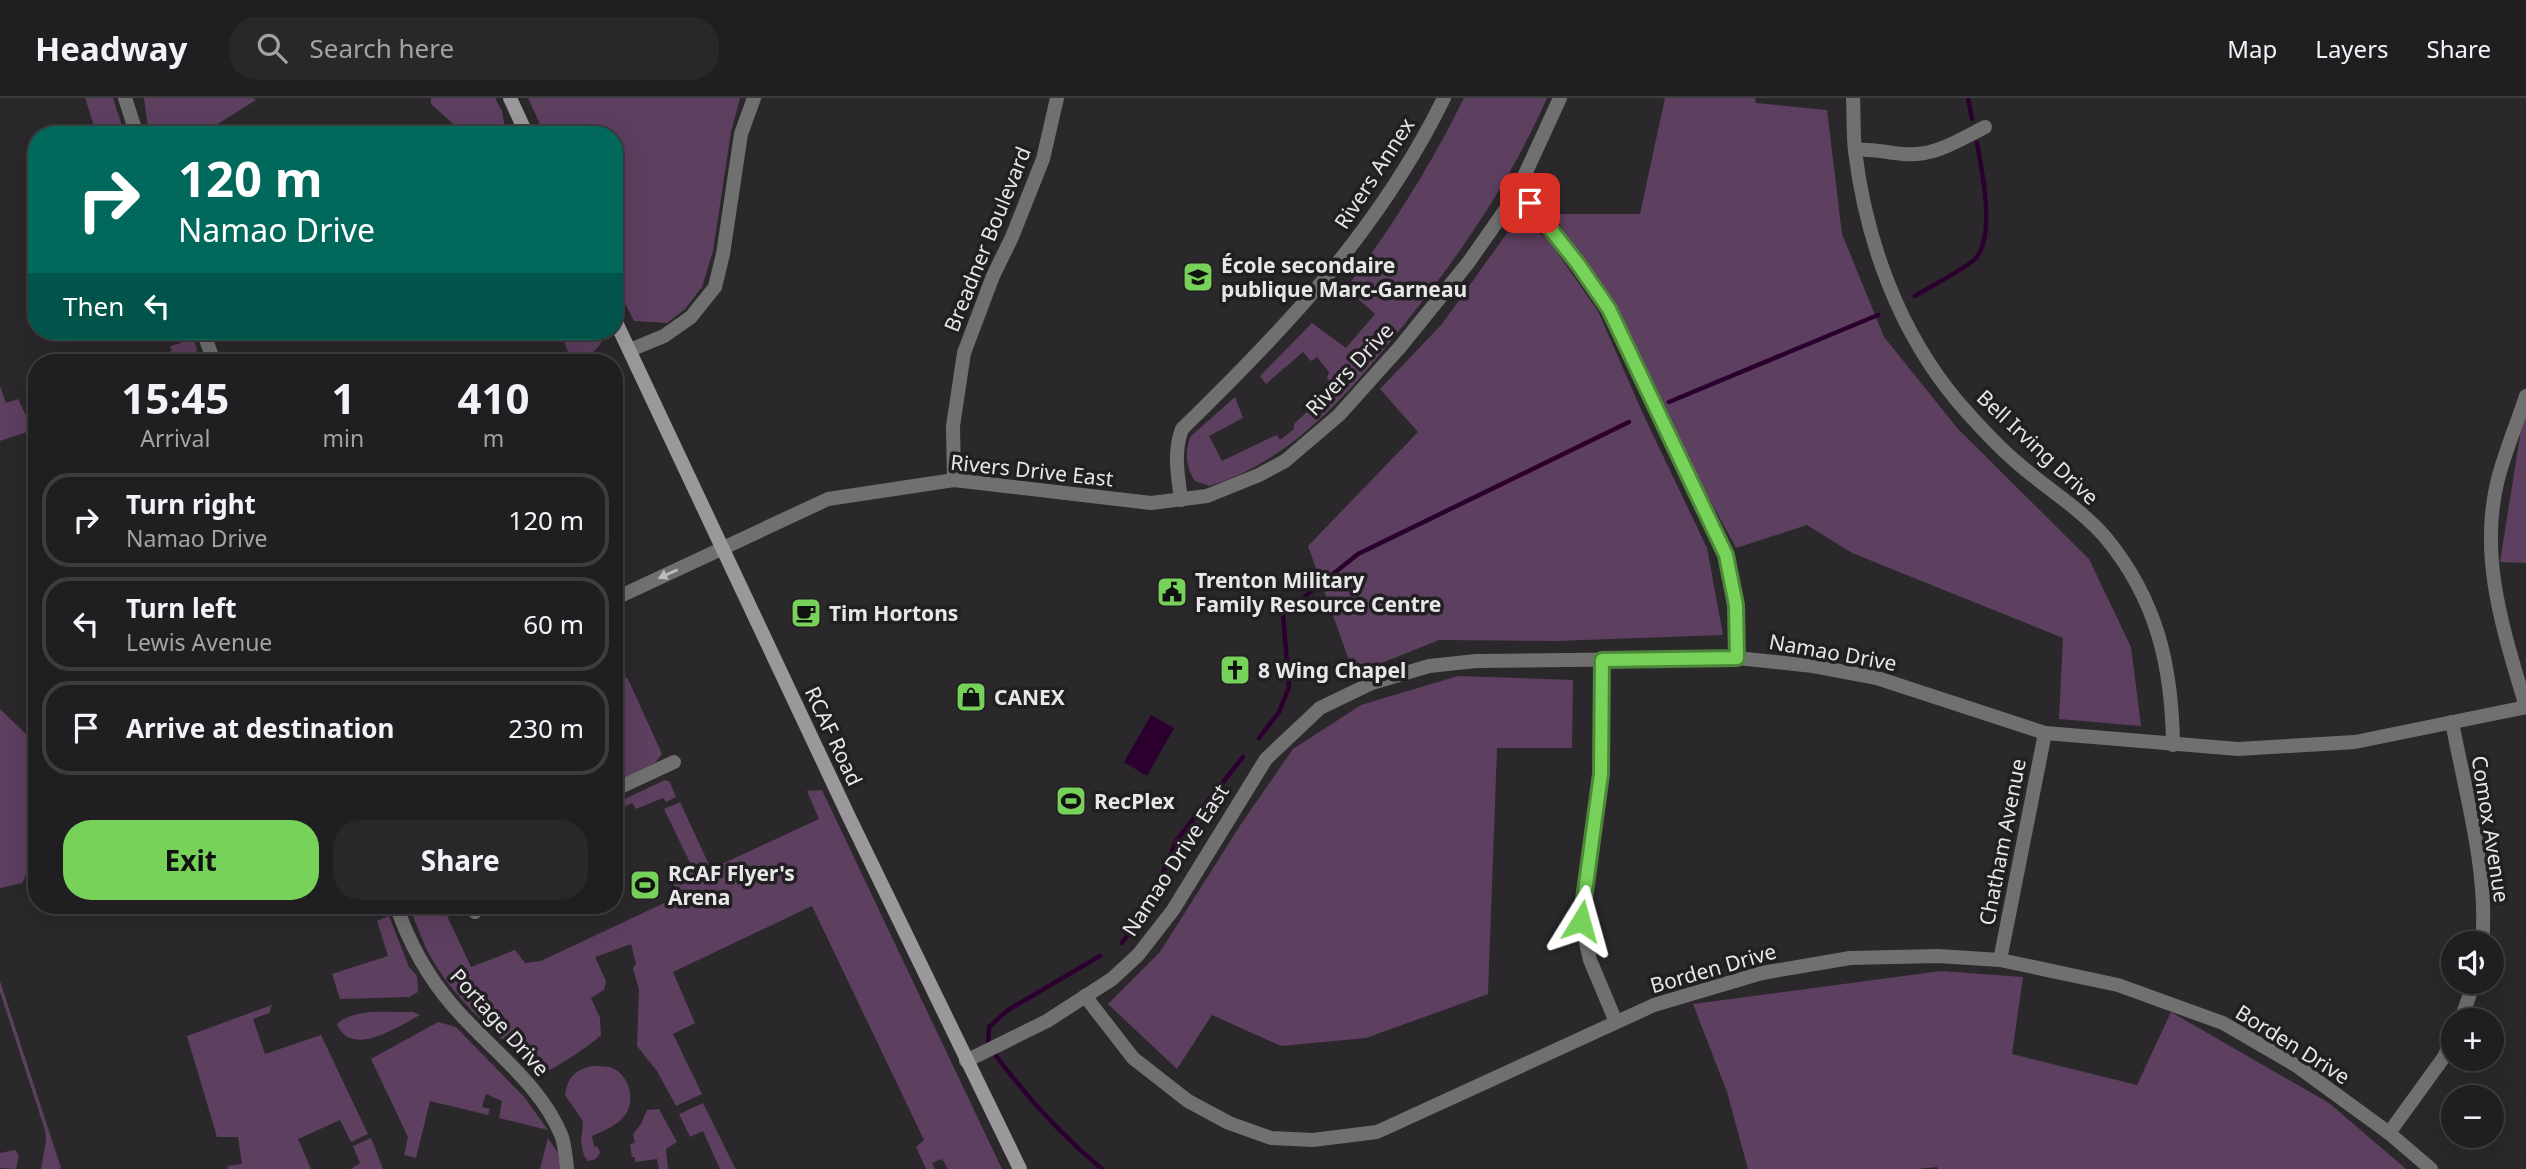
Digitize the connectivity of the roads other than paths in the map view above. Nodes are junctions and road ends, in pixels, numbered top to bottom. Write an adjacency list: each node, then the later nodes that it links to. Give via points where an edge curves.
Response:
1 (125, 98): 8 (street)
2 (510, 98): 9 (main road)
3 (754, 98): 14 (street, via 741,134 715,287 691,317 664,336)
4 (1057, 98): 16 (street, Breadner Boulevard, via 1043,159 964,353 953,426)
5 (1444, 98): 17 (street, Rivers Annex, via 1424,139 1337,265 1261,352 1182,429 1176,444)
6 (1560, 98): 12 (street, Rivers Drive)
7 (1853, 98): 11 (street, Bell Irving Drive)
8 (134, 126)
9 (523, 126)
10 (1985, 127): 11 (street, via 1928,153)
11 (1855, 150): 25 (street, Bell Irving Drive, via 1878,254 1901,314 1930,363 1987,435 2105,537 2139,585 2160,636 2173,712)
12 (1515, 196): 17 (street, Rivers Drive, via 1443,295 1339,415 1285,461 1259,475 1207,496); 20 (street, via 1530,203 1545,221 1609,309 1726,555 1736,605)
13 (623, 336): 14 (main road, RCAF Road)
14 (630, 350): 18 (main road, RCAF Road)
15 (2526, 397): 22 (street, via 2497,480 2490,538 2492,580)
16 (954, 480): 17 (street, Rivers Drive East, via 1129,502); 18 (street, Rivers Drive East, via 828,499)
17 (1181, 500)
18 (722, 550): 19 (street, Rivers Drive East, one-way to 19); 34 (main road, RCAF Road)
19 (623, 594)
20 (1737, 658): 21 (street, Namao Drive); 24 (street, Namao Drive, via 1877,678)
21 (1602, 660): 26 (street, Namao Drive, via 1441,665 1372,682 1320,708); 33 (street, via 1601,774 1581,921 1590,960)
22 (2526, 707): 23 (street, Namao Drive)
23 (2452, 722): 25 (street, Namao Drive, via 2355,742 2238,749); 30 (street, Comox Avenue, via 2479,867)
24 (2045, 733): 25 (street, Namao Drive); 31 (street, Chatham Avenue)
25 (2173, 745)
26 (1266, 759): 32 (street, Namao Drive East, via 1173,910 1138,955)
27 (674, 762): 28 (street)
28 (623, 786)
29 (399, 914): 37 (street, Portage Drive, via 436,985 549,1111 563,1140)
30 (2482, 931)
31 (2000, 960): 33 (street, Borden Drive, via 1850,958 1762,973 1654,1005); 36 (street, Borden Drive, via 2118,985 2223,1023 2297,1066)
32 (1086, 996): 33 (street, Borden Drive, via 1133,1058 1188,1101 1271,1138 1313,1140 1377,1132); 34 (street, Namao Drive East)
33 (1616, 1022)
34 (966, 1061): 38 (main road, RCAF Road)
35 (2441, 1061): 36 (street)
36 (2389, 1133): 39 (street, Borden Drive)
37 (567, 1169)
38 (1020, 1169)
39 (2431, 1169)

